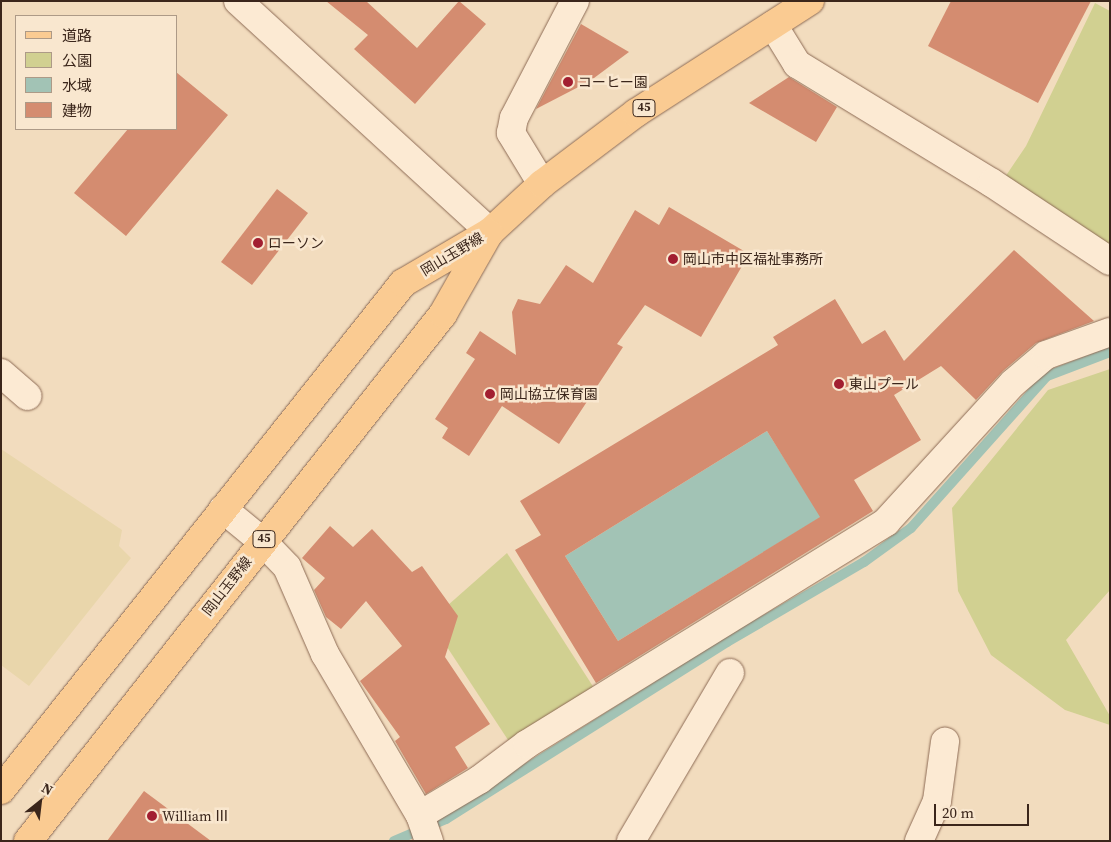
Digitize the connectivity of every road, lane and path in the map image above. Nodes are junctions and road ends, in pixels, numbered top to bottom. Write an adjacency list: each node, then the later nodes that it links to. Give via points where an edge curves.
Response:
1 (238, 1): 6 (street)
2 (575, 1): 5 (street, via 514,118 511,133)
3 (810, 1): 4 (main road, 岡山玉野線 / 45)
4 (773, 25): 5 (main road, 岡山玉野線 / 45, via 636,113); 7 (street, via 797,64 992,183)
5 (542, 184): 6 (main road, 岡山玉野線 / 45)
6 (490, 232): 11 (main road, 岡山玉野線 / 45, via 403,283); 12 (main road, 岡山玉野線 / 45, via 443,314)
7 (1110, 261)
8 (1110, 332): 16 (street, via 1046,355 1013,383 886,522 527,744)
9 (1, 373): 10 (street)
10 (28, 396)
11 (223, 510): 12 (street); 15 (main road, 岡山玉野線 / 45)
12 (262, 541): 16 (street, via 287,567 325,654); 17 (main road, 岡山玉野線 / 45)
13 (730, 673): 18 (street)
14 (944, 742): 19 (street, via 937,801)
15 (1, 790)
16 (424, 826)
17 (28, 841)
18 (630, 841)
19 (919, 841)

